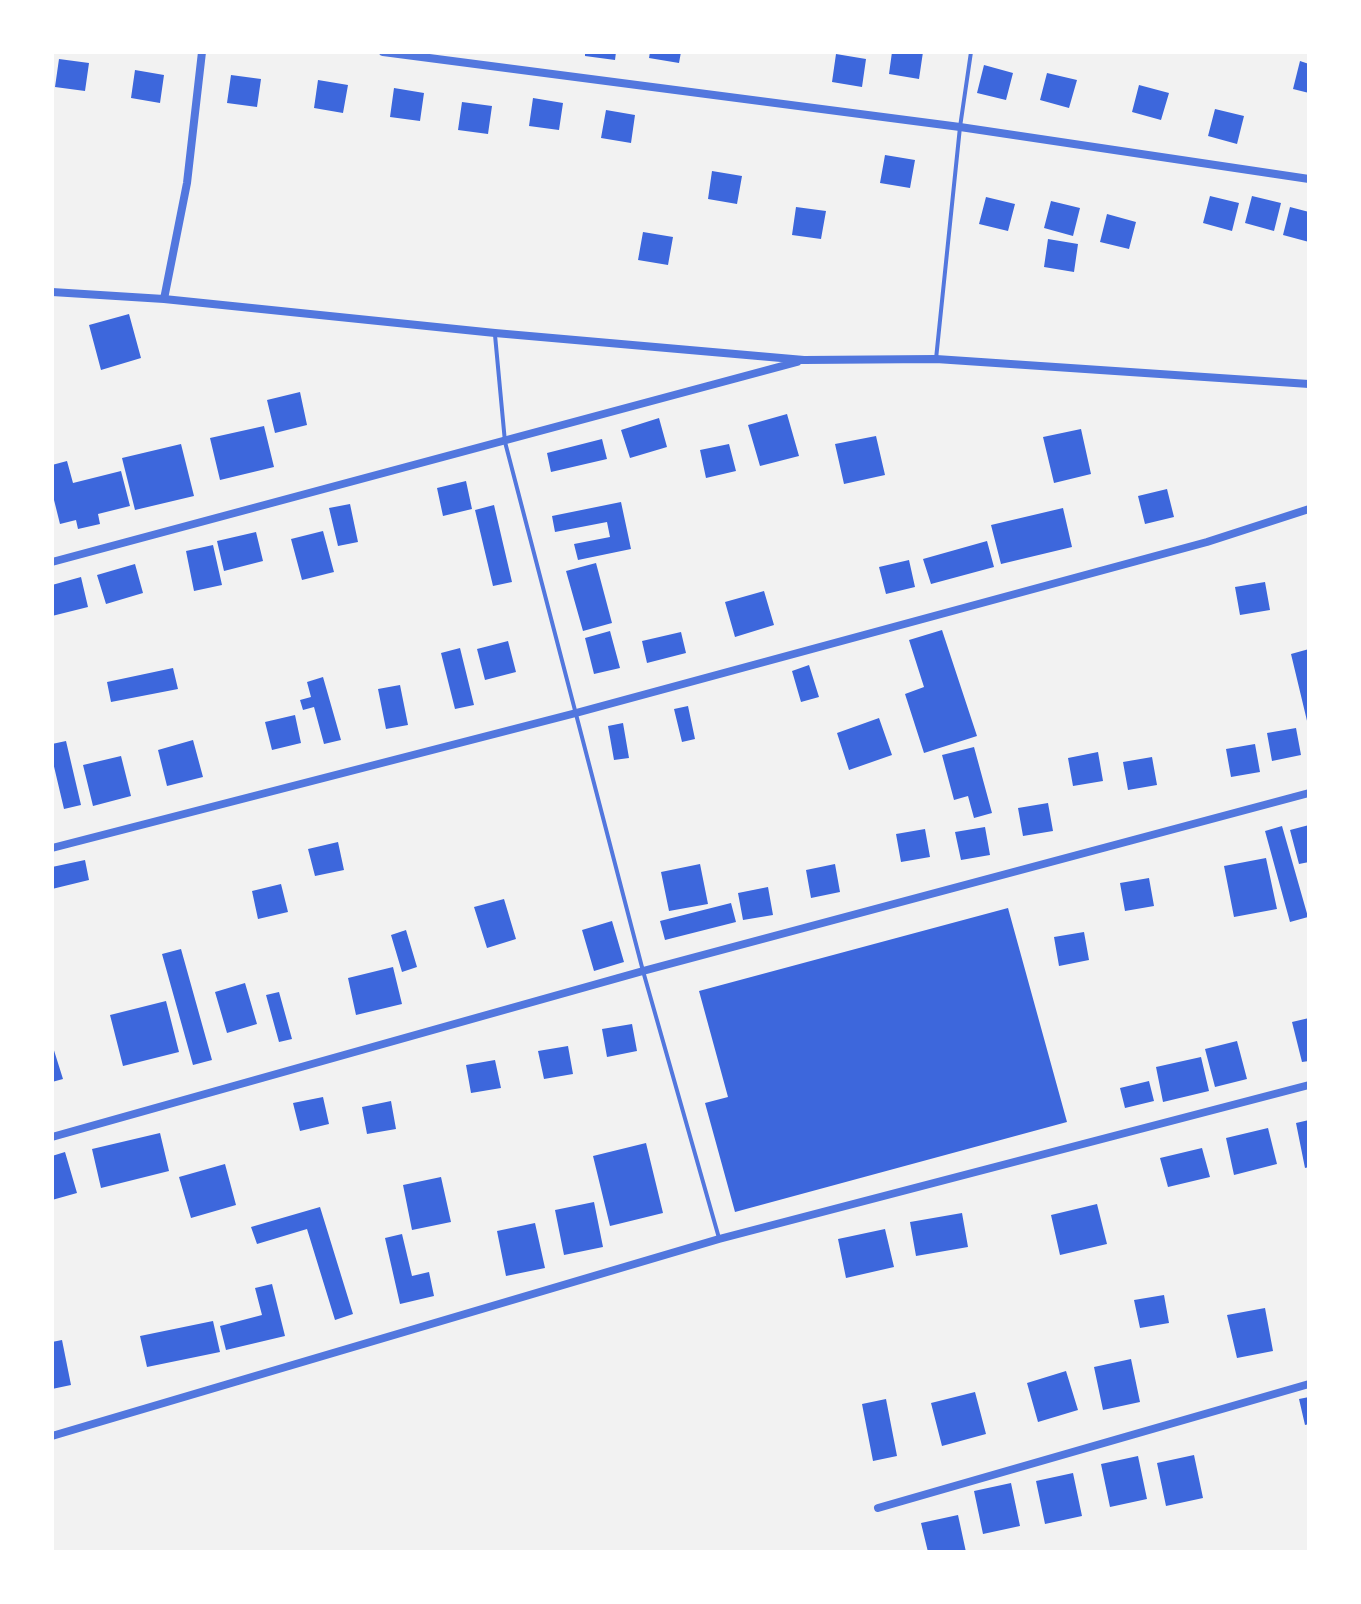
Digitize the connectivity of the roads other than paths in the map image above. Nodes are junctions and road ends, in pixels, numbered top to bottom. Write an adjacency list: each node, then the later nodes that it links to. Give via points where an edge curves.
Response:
1 (202, 52): 7 (street, via 187,183)
2 (383, 52): 4 (street)
3 (971, 52): 4 (lane)
4 (960, 127): 5 (street); 9 (lane)
5 (1309, 179)
6 (52, 292): 7 (street)
7 (164, 299): 8 (street)
8 (495, 333): 10 (street); 12 (lane)
9 (936, 359): 10 (street); 11 (street)
10 (804, 360): 12 (street)
11 (1309, 384)
12 (505, 442): 14 (street); 15 (lane)
13 (1309, 509): 15 (street, via 1207,542)
14 (52, 562)
15 (576, 713): 17 (street); 18 (lane)
16 (1309, 793): 18 (street)
17 (52, 848)
18 (643, 971): 20 (street); 21 (lane)
19 (1309, 1085): 21 (street)
20 (52, 1137)
21 (719, 1239): 23 (street)
22 (1309, 1384): 24 (street)
23 (52, 1436)
24 (878, 1508)

